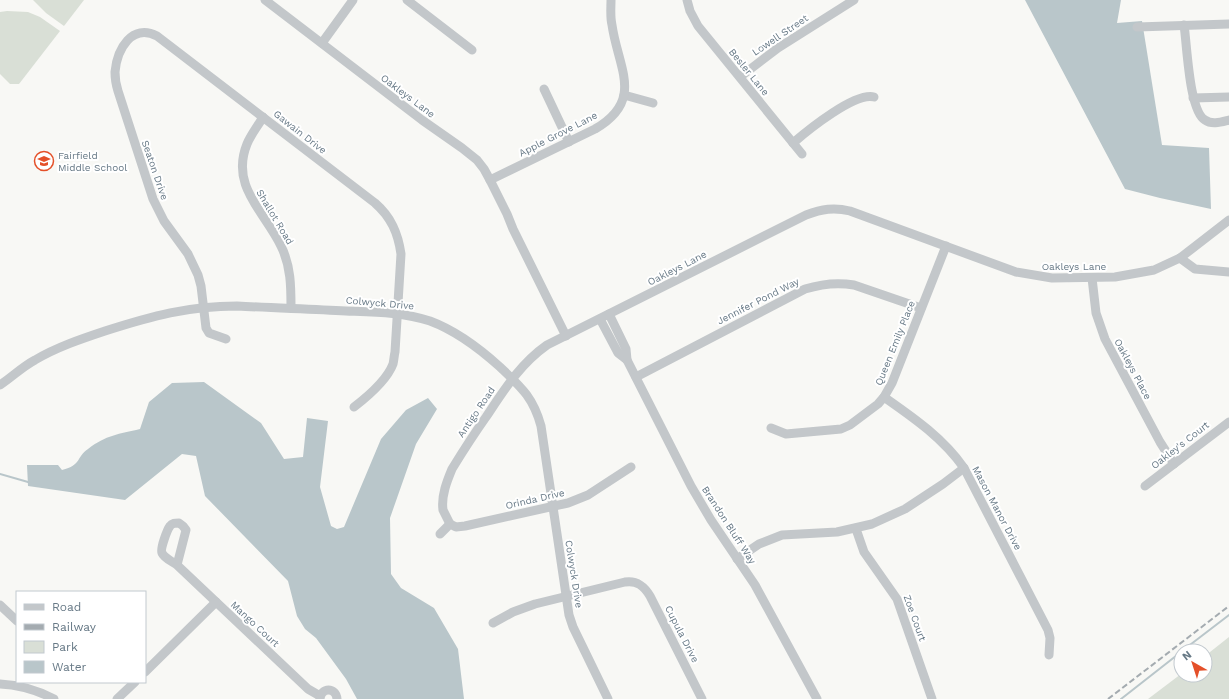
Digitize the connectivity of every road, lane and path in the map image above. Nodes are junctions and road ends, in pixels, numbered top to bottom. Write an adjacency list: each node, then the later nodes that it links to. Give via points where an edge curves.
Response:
1 (266, 0): 10 (street, Oakleys Lane)
2 (353, 0): 10 (street)
3 (407, 0): 11 (street)
4 (611, 0): 15 (street, Apple Grove Lane, via 612,24 624,79)
5 (687, 0): 13 (street, Besler Lane, via 698,26)
6 (854, 0): 13 (street, Lowell Street, via 778,48)
7 (1229, 24): 8 (street)
8 (1184, 25): 9 (street); 18 (street)
9 (1137, 27)
10 (322, 43): 25 (street, Oakleys Lane, via 471,155)
11 (472, 50)
12 (119, 55): 20 (street, Gawain Drive, via 131,36 143,32 157,36); 31 (street, Seaton Drive, via 115,72 116,85 147,185 164,221 194,264 201,286)
13 (740, 77): 23 (street, Besler Lane)
14 (544, 90): 22 (street)
15 (624, 95): 19 (street); 22 (street, Apple Grove Lane, via 618,109 606,123)
16 (874, 97): 23 (street, via 868,96 851,102)
17 (1229, 97): 18 (street)
18 (1193, 98): 21 (street, via 1203,119 1211,122)
19 (653, 103)
20 (263, 118): 32 (street, Shallot Road, via 247,145 243,164 244,180 249,196 274,233 286,259 291,283); 34 (street, Gawain Drive, via 375,203 388,216 397,232 401,254)
21 (1229, 120)
22 (569, 142): 25 (street, Apple Grove Lane)
23 (793, 143): 24 (street, Besler Lane)
24 (802, 154)
25 (490, 180): 37 (street, Oakleys Lane)
26 (1229, 220): 28 (street, Oakleys Lane)
27 (946, 246): 30 (street, Oakleys Lane, via 1029,275); 33 (street, Queen Emily Place); 35 (street, Oakleys Lane, via 850,211 827,208 806,215)
28 (1180, 258): 29 (street, via 1195,270); 30 (street, Oakleys Lane, via 1163,267 1145,272)
29 (1229, 272)
30 (1092, 278): 47 (street, Oakleys Place, via 1096,313 1105,339)
31 (203, 308): 32 (street, Colwyck Drive); 38 (street, Seaton Drive, via 205,325 209,333); 42 (street, Colwyck Drive, via 151,316 74,341 34,360)
32 (291, 308): 34 (street, Colwyck Drive)
33 (921, 308): 40 (street, Jennifer Pond Way, via 854,285 844,283 814,286); 43 (street, Queen Emily Place, via 892,383)
34 (397, 314): 41 (street, Colwyck Drive, via 429,321 461,336 476,346); 44 (street, Gawain Drive, via 393,363 369,395)
35 (609, 314): 36 (street, Oakleys Lane); 39 (street, Brandon Bluff Way, via 626,349)
36 (600, 319): 37 (street, Oakleys Lane); 39 (street, Brandon Bluff Way, via 618,353)
37 (566, 336): 41 (street, Antigo Road, via 535,353)
38 (226, 339)
39 (627, 360): 40 (street, Brandon Bluff Way)
40 (636, 377): 55 (street, Brandon Bluff Way, via 691,486)
41 (512, 379): 51 (street, Colwyck Drive, via 525,392 538,414); 52 (street, Antigo Road, via 458,458 447,480 443,499 444,510)
42 (0, 385)
43 (884, 397): 46 (street, Queen Emily Place, via 866,414 841,429 786,434); 49 (street, Mason Manor Drive, via 921,423 943,443)
44 (354, 407)
45 (1229, 422): 47 (street, Oakley's Court)
46 (771, 428)
47 (1174, 464): 50 (street, Oakley's Court)
48 (631, 468): 51 (street, Orinda Drive, via 588,494 568,503)
49 (964, 468): 53 (street, via 905,509 879,522); 62 (street, Mason Manor Drive, via 1048,630)
50 (1145, 486)
51 (553, 506): 52 (street, Orinda Drive, via 464,526 456,527); 57 (street, Colwyck Drive)
52 (450, 524): 54 (street)
53 (856, 529): 55 (street, via 782,535 759,544); 74 (street, Zoe Court, via 864,552 897,599)
54 (440, 534)
55 (737, 559): 73 (street, Brandon Bluff Way, via 755,585)
56 (177, 565): 58 (street, Mango Court)
57 (566, 596): 61 (street, via 525,607); 71 (street, Colwyck Drive, via 573,627); 72 (street, Cupula Drive, via 625,582 637,583 645,588)
58 (216, 602): 63 (street); 67 (street, Mango Court)
59 (0, 605): 60 (street)
60 (16, 620)
61 (493, 623)
62 (1049, 655)
63 (146, 671)
64 (134, 683): 69 (street)
65 (0, 684): 66 (street)
66 (33, 686): 68 (street)
67 (320, 698): 70 (street, Mango Court, via 322,692 330,690)
68 (54, 699)
69 (118, 699)
70 (337, 699)
71 (608, 699)
72 (702, 699)
73 (817, 699)
74 (932, 699)

